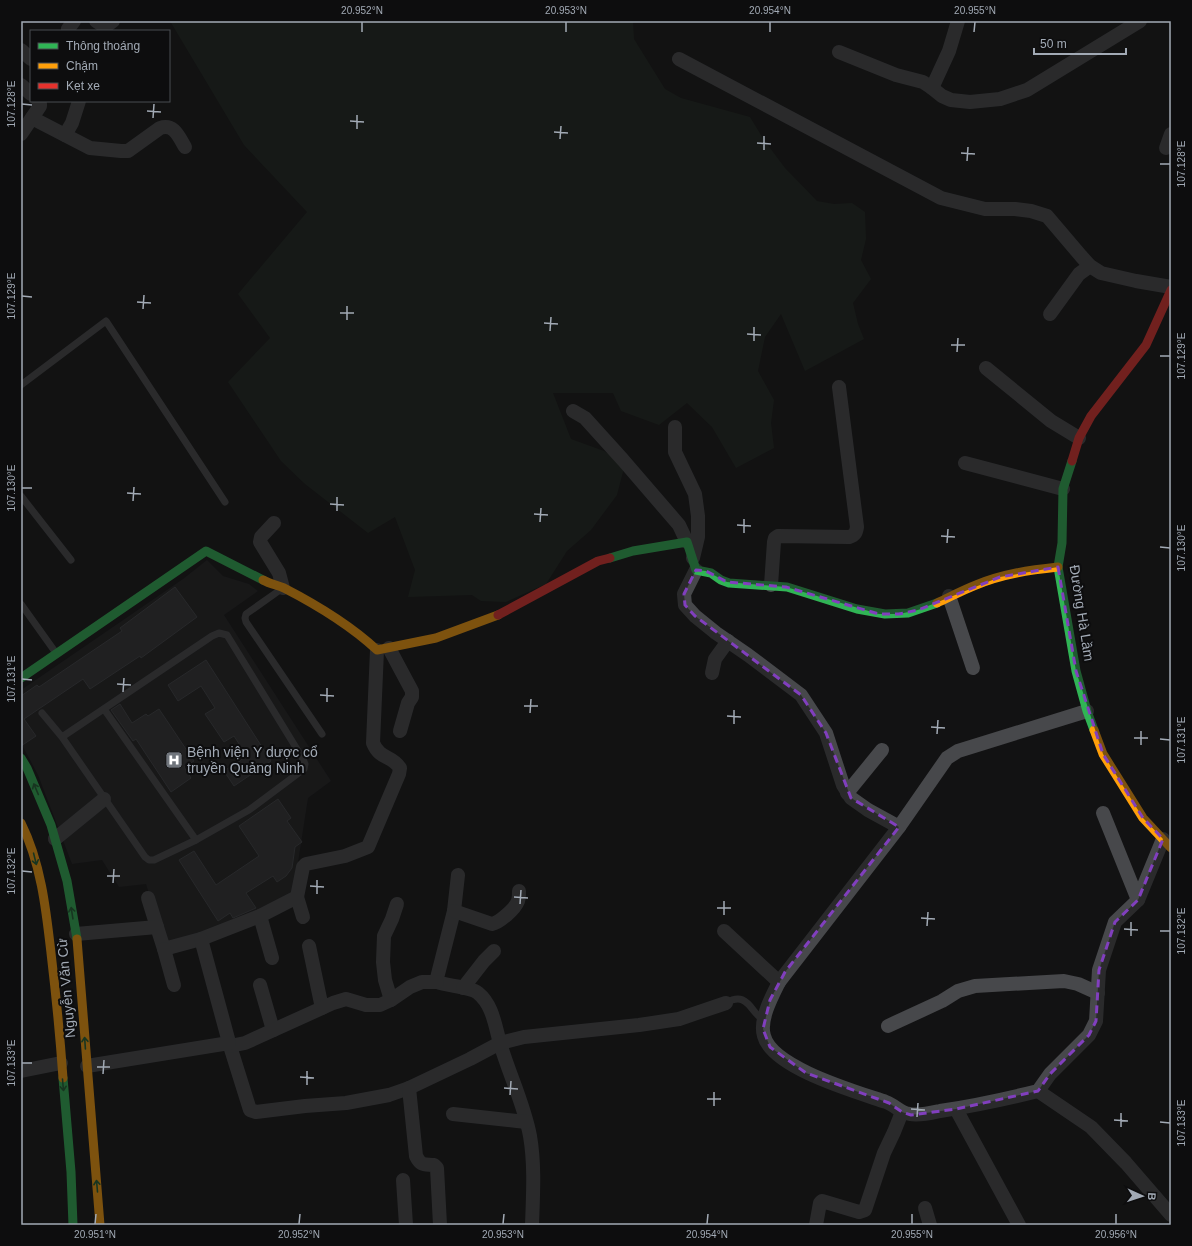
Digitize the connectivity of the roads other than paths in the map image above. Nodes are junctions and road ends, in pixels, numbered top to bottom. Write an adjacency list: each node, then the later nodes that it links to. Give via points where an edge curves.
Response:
1 (96, 21): 2 (street, via 103,27)
2 (113, 21)
3 (958, 21): 10 (street, via 949,50)
4 (1140, 21): 10 (street, via 1027,90 1000,99 970,102 951,100)
5 (21, 50): 7 (street)
6 (839, 52): 10 (street, via 896,75 923,82)
7 (30, 58)
8 (679, 59): 20 (street, via 941,198 985,209 1015,209 1047,216)
9 (21, 85): 11 (street)
10 (932, 88)
11 (30, 93)
12 (39, 102): 14 (street, via 40,106)
13 (80, 102): 17 (street)
14 (32, 118): 15 (street); 17 (street)
15 (21, 134)
16 (1171, 134): 19 (street)
17 (65, 135): 18 (street, via 90,148 128,151 164,126 177,132)
18 (185, 147)
19 (1166, 148)
20 (1090, 266): 21 (street, via 1101,273); 23 (street, via 1079,274)
21 (1171, 287)
22 (1171, 290): 29 (main road, Đường Hà Lầm, via 1146,344 1091,416)
23 (1050, 314)
24 (986, 368): 29 (street, via 1051,421)
25 (21, 385): 33 (lane, via 106,321)
26 (839, 387): 39 (street, via 857,532 849,537 778,536 774,542)
27 (573, 411): 35 (street, via 585,418 623,460 679,525)
28 (675, 427): 37 (street, via 675,452 695,494 698,516)
29 (1080, 438): 31 (main road, Đường Hà Lầm)
30 (965, 463): 31 (street)
31 (1063, 489): 38 (main road, Đường Hà Lầm, via 1062,543)
32 (21, 496): 36 (lane)
33 (225, 502)
34 (274, 523): 40 (street, via 261,537 260,542)
35 (687, 542): 37 (main road); 44 (main road, via 633,551 598,561 497,616 436,638)
36 (71, 560)
37 (695, 564): 39 (main road, via 719,580 743,586); 43 (street, via 684,594 685,605 695,616)
38 (1058, 567): 41 (main road, via 1000,577); 50 (main road, Đường Hà Lầm, via 1076,671)
39 (771, 585): 41 (main road, via 879,614 899,614 918,610)
40 (284, 588): 44 (main road); 45 (main road, via 206,551); 53 (lane, via 246,614 246,622)
41 (949, 596): 46 (street)
42 (21, 604): 45 (lane)
43 (728, 641): 47 (street, via 715,659); 57 (street, via 801,696 826,733)
44 (383, 649): 52 (street, via 412,691); 67 (street, via 373,743 378,753 397,763 400,768 399,774 368,847 345,856 306,864 303,867)
45 (56, 653): 48 (main road)
46 (973, 668)
47 (712, 673)
48 (21, 678)
49 (104, 709): 54 (lane); 63 (lane); 63 (lane, via 212,636 219,633 226,635 305,764 304,769 249,810)
50 (1087, 711): 61 (street, via 958,751 947,758); 64 (main road, Đường Hà Lầm, via 1103,754 1143,818)
51 (42, 713): 54 (lane)
52 (400, 731)
53 (322, 734)
54 (62, 737): 58 (lane)
55 (882, 750): 57 (street)
56 (21, 758): 62 (main road, Nguyễn Văn Cừ, one-way to 56)
57 (847, 793): 61 (street, via 868,810)
58 (104, 798): 62 (street); 63 (lane, via 149,860)
59 (1104, 813): 69 (street)
60 (21, 823): 96 (main road, Nguyễn Văn Cừ, one-way to 96, via 30,841 46,905)
61 (899, 827): 83 (street)
62 (55, 839): 76 (main road, Nguyễn Văn Cừ, one-way to 62, via 67,882)
63 (196, 840)
64 (1167, 843): 69 (street)
65 (458, 875): 71 (street)
66 (519, 891): 71 (street, via 519,900 515,906 497,923 492,924)
67 (297, 897): 72 (street); 73 (street)
68 (148, 898): 74 (street)
69 (1138, 900): 87 (street, via 1114,922 1099,970)
70 (397, 904): 88 (street, via 384,936 385,980)
71 (454, 911): 82 (street)
72 (260, 916): 77 (street); 81 (street)
73 (303, 917)
74 (157, 927): 76 (street); 79 (street)
75 (724, 931): 83 (street)
76 (76, 934): 97 (main road, Nguyễn Văn Cừ, one-way to 76)
77 (201, 939): 79 (street); 95 (street)
78 (309, 946): 90 (street)
79 (164, 949): 84 (street)
80 (494, 951): 86 (street)
81 (272, 958)
82 (437, 982): 86 (street); 88 (street, via 422,982)
83 (778, 982): 91 (street)
84 (174, 985)
85 (260, 985): 93 (street)
86 (463, 988): 94 (street, via 477,992 485,1000)
87 (1098, 993): 92 (street, via 1064,981 975,986); 100 (street, via 1096,1021 1089,1036 1050,1074)
88 (392, 1000): 90 (street, via 380,1005 366,1005 346,999)
89 (726, 1004): 91 (lane, via 734,1000 744,1000); 94 (street, via 679,1019 524,1037)
90 (322, 1008): 93 (street)
91 (764, 1021): 102 (street, via 764,1038 780,1057 806,1073 889,1103)
92 (888, 1026)
93 (272, 1030): 95 (street, via 245,1043)
94 (500, 1043): 99 (street); 104 (street)
95 (230, 1044): 97 (street); 99 (street, via 252,1112 346,1103 389,1095)
96 (62, 1063): 98 (street); 108 (main road, Nguyễn Văn Cừ, one-way to 108)
97 (87, 1066): 109 (main road, Nguyễn Văn Cừ, one-way to 97)
98 (21, 1071)
99 (409, 1088): 111 (street, via 416,1156 422,1164 434,1165 437,1168)
100 (1038, 1092): 101 (street); 107 (street, via 1091,1127)
101 (956, 1109): 102 (street, via 911,1115); 115 (street)
102 (902, 1112): 113 (street, via 884,1153 865,1210 859,1212 822,1201)
103 (453, 1114): 104 (street)
104 (526, 1122): 112 (street, via 533,1168)
105 (404, 1180): 110 (street)
106 (925, 1208): 114 (street)
107 (1171, 1215)
108 (73, 1225)
109 (100, 1225)
110 (406, 1225)
111 (440, 1225)
112 (532, 1225)
113 (816, 1225)
114 (930, 1225)
115 (1019, 1225)

